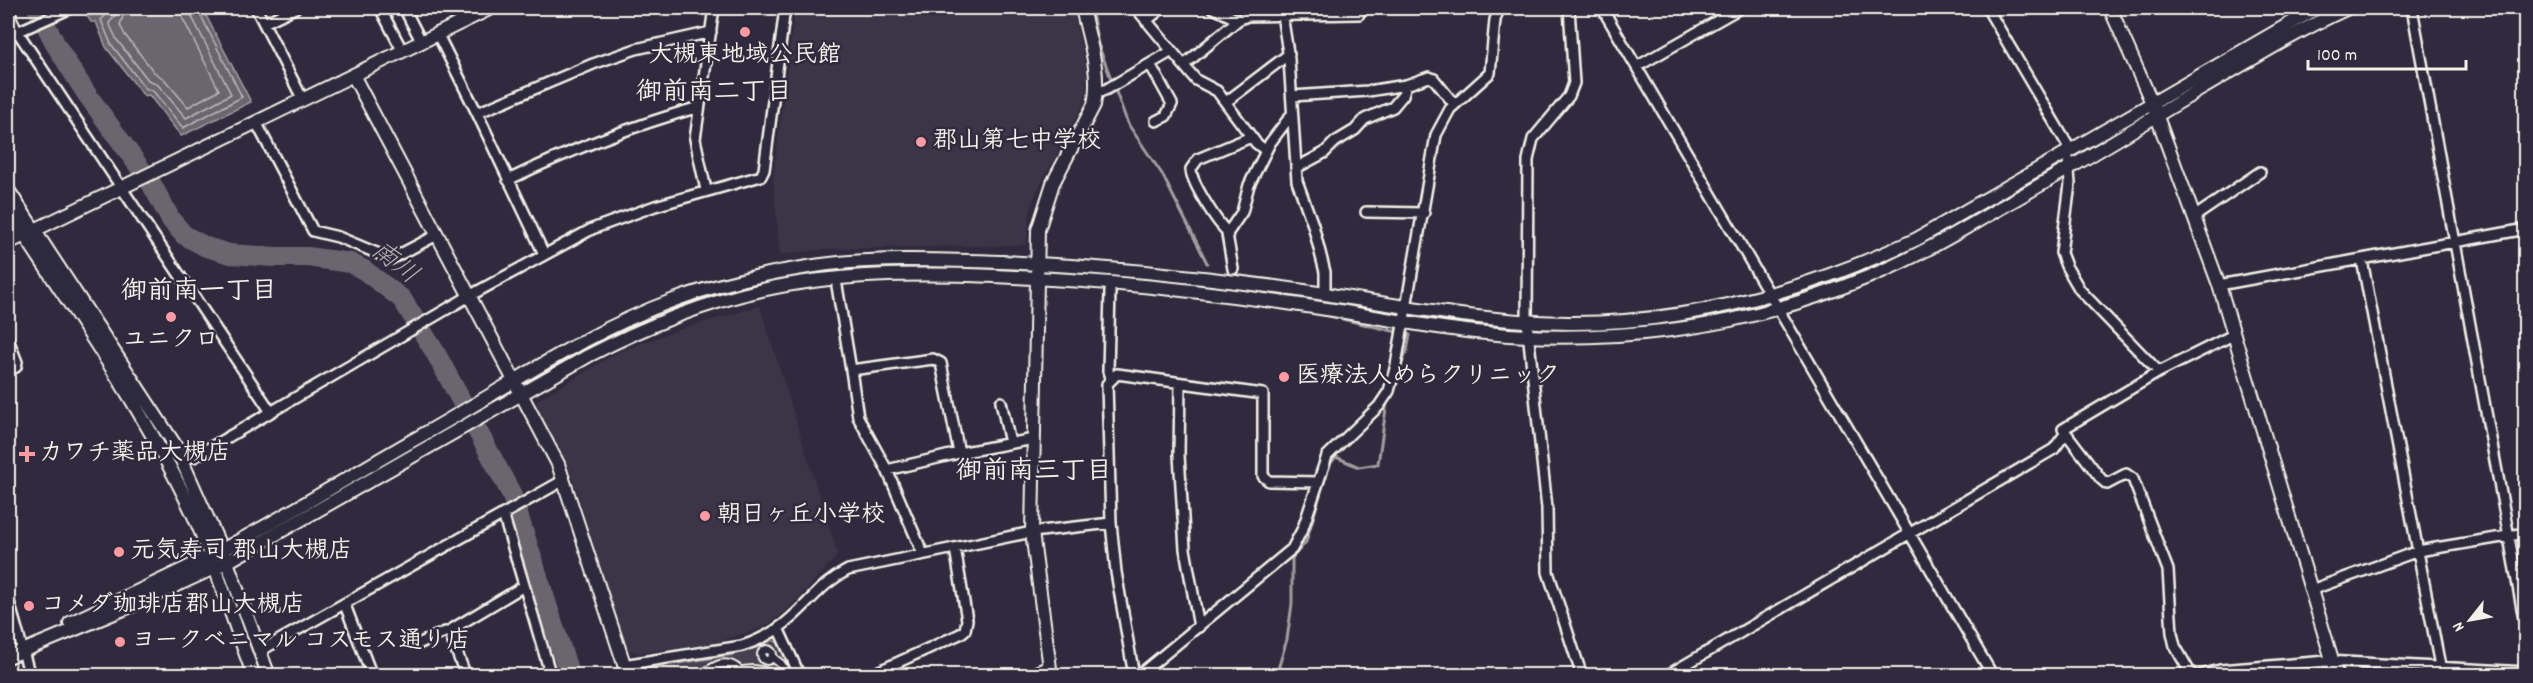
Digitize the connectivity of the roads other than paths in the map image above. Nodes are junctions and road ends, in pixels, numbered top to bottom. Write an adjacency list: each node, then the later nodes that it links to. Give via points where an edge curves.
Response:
1 (11, 8): 28 (street)
2 (72, 8): 28 (street)
3 (256, 8): 27 (street)
4 (295, 8): 27 (street)
5 (380, 8): 33 (street)
6 (404, 8): 32 (street)
7 (714, 8): 29 (street)
8 (785, 8): 62 (street, via 763,173)
9 (1082, 8): 41 (street)
10 (1136, 8): 26 (street)
11 (1162, 8): 26 (street)
12 (1213, 8): 25 (street)
13 (1359, 8): 24 (street, via 1359,14)
14 (1499, 8): 46 (street, via 1490,73)
15 (1569, 8): 87 (street, via 1574,83 1569,96 1533,139 1528,160)
16 (1602, 8): 38 (street)
17 (1740, 8): 38 (street)
18 (1987, 8): 55 (street, via 2067,144)
19 (2110, 8): 45 (street)
20 (2317, 8): 45 (street)
21 (2348, 8): 50 (street)
22 (2412, 8): 71 (street)
23 (483, 9): 30 (street)
24 (1282, 11): 25 (street); 35 (street)
25 (1238, 20): 37 (street)
26 (1146, 21): 34 (street)
27 (264, 23): 43 (street)
28 (17, 31): 31 (street); 60 (street)
29 (711, 32): 47 (street); 48 (street, via 636,49)
30 (437, 33): 32 (street); 48 (street)
31 (8, 36)
32 (422, 41): 33 (street)
33 (402, 50): 39 (street)
34 (1172, 51): 36 (street); 37 (street)
35 (1288, 54): 42 (street); 44 (street)
36 (1150, 64): 41 (street); 51 (street, via 1172,104 1166,116)
37 (1184, 65): 44 (street, via 1196,80 1215,90)
38 (1638, 66): 83 (street)
39 (353, 75): 43 (street); 70 (street)
40 (1406, 85): 42 (street); 46 (street, via 1429,77); 56 (street, via 1393,107 1365,119 1324,153)
41 (1096, 93): 75 (street, via 1094,105 1044,205 1038,230)
42 (1292, 96): 49 (street)
43 (303, 100): 52 (street)
44 (1226, 102): 53 (street)
45 (2152, 103): 50 (street); 55 (street)
46 (1454, 104): 65 (street, via 1436,135)
47 (699, 107): 59 (street, via 594,141); 62 (street, via 695,144)
48 (477, 113): 59 (street)
49 (1292, 114): 54 (street); 56 (street)
50 (2157, 116): 57 (street); 66 (street)
51 (1156, 121)
52 (256, 122): 60 (street); 70 (street, via 313,231 391,259)
53 (1251, 137): 54 (street); 68 (street, via 1198,159 1190,172)
54 (1266, 151): 68 (street, via 1246,192 1242,212)
55 (2067, 154): 57 (street); 83 (street, via 1917,239 1864,264)
56 (1296, 168): 81 (street, via 1325,272)
57 (2068, 170): 85 (street, via 1924,252 1869,277); 93 (street, via 2070,184 2061,253 2066,266 2080,290)
58 (2260, 172): 66 (street)
59 (508, 180): 73 (street)
60 (124, 187): 69 (street); 99 (street)
61 (8, 190): 69 (street)
62 (706, 190): 73 (street, via 592,228)
63 (8, 210): 69 (street)
64 (1366, 212): 65 (street)
65 (1424, 213): 84 (street)
66 (2194, 217): 78 (street)
67 (2526, 229): 71 (street)
68 (1228, 232): 76 (street)
69 (29, 233): 72 (street); 117 (street, via 134,380 175,445); 118 (street, via 161,451)
70 (437, 235): 82 (street)
71 (2454, 242): 74 (street); 113 (street)
72 (8, 243)
73 (544, 254): 82 (street)
74 (2362, 260): 78 (street); 115 (street)
75 (1037, 264): 77 (street); 81 (street, via 1199,276); 95 (street, via 911,260 813,266 756,277 677,299 632,318)
76 (1233, 269)
77 (1037, 278): 86 (street, via 1198,290); 97 (street, via 912,274 815,280 759,291 682,312 638,330); 101 (street)
78 (2219, 285): 89 (street)
79 (837, 286): 91 (street)
80 (1110, 291): 94 (street)
81 (1325, 294): 84 (street)
82 (471, 295): 95 (street); 99 (street)
83 (1771, 296): 85 (street); 87 (street, via 1698,312 1620,321)
84 (1405, 307): 86 (street); 87 (street)
85 (1778, 309): 88 (street, via 1700,326 1621,336); 111 (street)
86 (1403, 321): 88 (street, via 1480,333); 107 (street, via 1389,391 1379,406 1327,456)
87 (1527, 322): 88 (street)
88 (1529, 335): 158 (street, via 1547,508 1548,572)
89 (2233, 335): 93 (street); 120 (street)
90 (8, 339): 92 (street, via 17,362)
91 (851, 370): 103 (street, via 933,359 941,363); 105 (street, via 858,417)
92 (8, 371)
93 (2159, 372): 100 (street, via 2063,429)
94 (1110, 378): 96 (street, via 1117,374); 109 (street, via 1107,384)
95 (515, 381): 97 (street); 117 (street)
96 (1180, 383): 107 (street, via 1263,394 1263,476 1269,481); 123 (street, via 1179,455 1185,549)
97 (523, 393): 106 (street); 117 (street)
98 (1001, 402): 102 (street)
99 (271, 411): 104 (street)
100 (2065, 434): 111 (street, via 2054,449); 161 (street, via 2107,484 2126,474 2133,479 2168,570 2175,646)
101 (1034, 439): 102 (street); 110 (street)
102 (1010, 443): 103 (street)
103 (959, 453): 105 (street)
104 (194, 457)
105 (887, 470): 116 (street)
106 (564, 480): 108 (street); 136 (street)
107 (1317, 482): 123 (street, via 1297,544)
108 (504, 513): 119 (street); 122 (street)
109 (1111, 523): 110 (street); 157 (street, via 1116,572)
110 (1032, 532): 114 (street); 138 (street)
111 (1910, 533): 159 (street); 160 (street)
112 (2526, 533): 113 (street)
113 (2510, 536): 115 (street); 125 (street)
114 (955, 548): 116 (street); 141 (street, via 967,620 965,630)
115 (2418, 551): 120 (street); 135 (street)
116 (923, 554): 124 (street, via 841,573 821,586)
117 (224, 556): 118 (street); 131 (street)
118 (212, 562): 130 (street, via 62,626); 143 (street)
119 (524, 586): 126 (street, via 457,624); 147 (street)
120 (2311, 590): 134 (street)
121 (8, 598): 130 (street)
122 (345, 605): 131 (street); 145 (street)
123 (1199, 627): 157 (street)
124 (778, 628): 136 (street, via 742,646); 154 (street)
125 (2526, 630)
126 (451, 632): 127 (street); 146 (street)
127 (418, 644)
128 (763, 647): 133 (street, via 762,655)
129 (781, 649): 133 (street)
130 (22, 650): 132 (street); 142 (street)
131 (260, 651): 144 (street)
132 (8, 657)
133 (770, 657): 140 (street); 153 (street)
134 (2332, 662): 135 (street); 161 (street); 162 (street)
135 (2439, 666): 139 (street)
136 (625, 670)
137 (740, 670): 140 (street); 150 (street, via 720,663); 151 (street)
138 (1050, 670): 156 (street)
139 (2526, 672)
140 (763, 673): 152 (street)
141 (881, 673): 155 (street)
142 (30, 675)
143 (255, 675)
144 (269, 675)
145 (372, 675)
146 (466, 675)
147 (551, 675)
148 (669, 675): 149 (street)
149 (679, 675)
150 (700, 675)
151 (726, 675)
152 (775, 675)
153 (788, 675)
154 (800, 675)
155 (868, 675)
156 (1027, 675)
157 (1136, 675)
158 (1582, 675)
159 (1666, 675)
160 (1993, 675)
161 (2194, 675)
162 (2337, 675)

